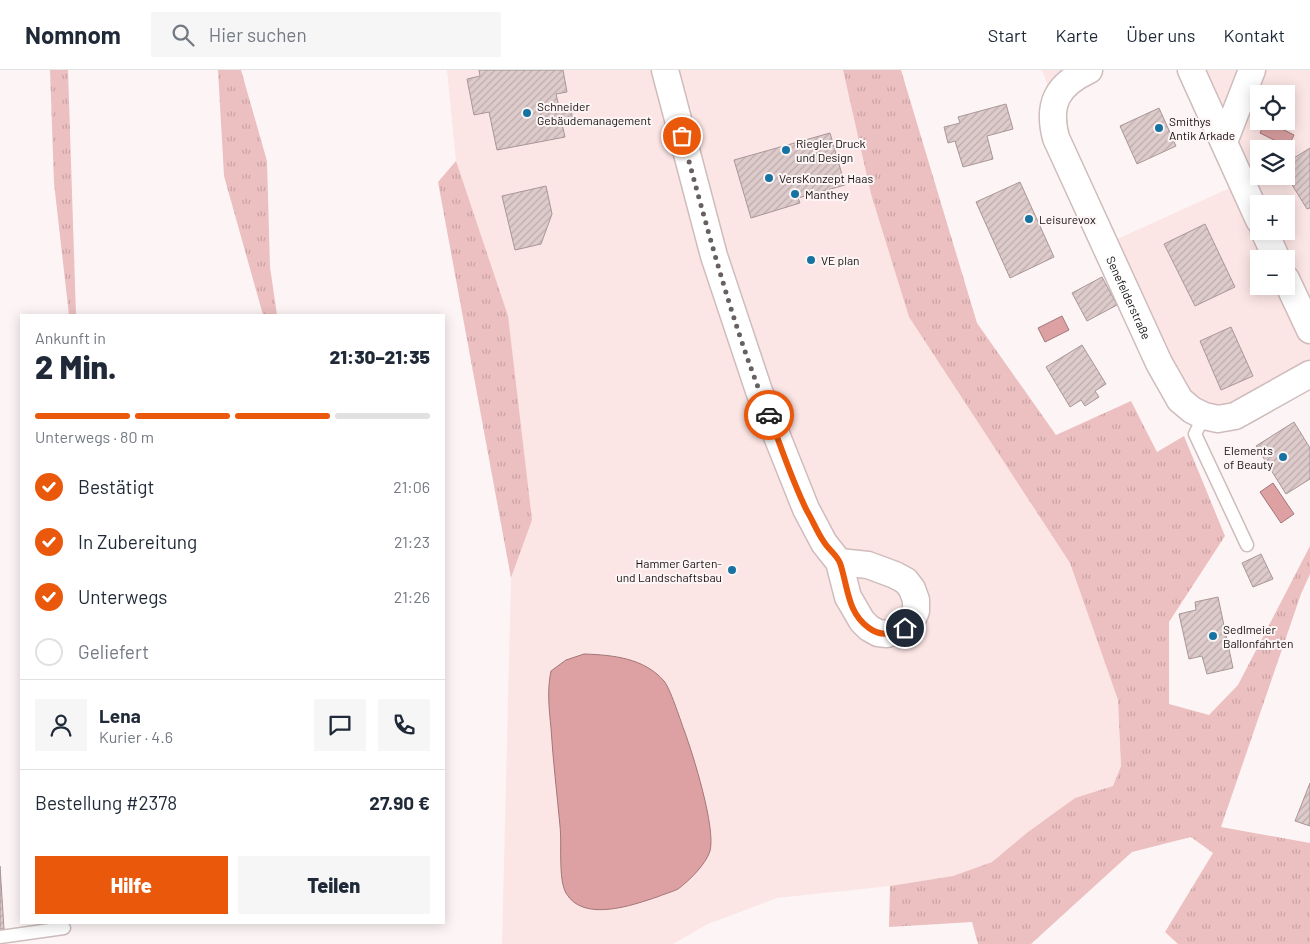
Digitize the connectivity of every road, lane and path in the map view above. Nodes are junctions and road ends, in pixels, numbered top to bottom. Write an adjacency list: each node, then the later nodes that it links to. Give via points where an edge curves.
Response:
1 (665, 70): 12 (street, via 714,256 759,391 806,509 824,543)
2 (1089, 70): 10 (street, Senefelderstraße, via 1064,86 1056,100 1052,121 1056,138 1159,363 1180,400)
3 (1191, 70): 5 (street)
4 (1252, 70): 5 (street)
5 (1224, 142): 6 (street)
6 (1250, 200)
7 (1294, 295): 8 (street)
8 (1310, 330)
9 (1310, 374): 10 (street, Senefelderstraße, via 1236,416 1218,419)
10 (1204, 416): 11 (lane, via 1195,434)
11 (1247, 545)
12 (839, 562)
13 (64, 928): 14 (lane)
14 (0, 937)

